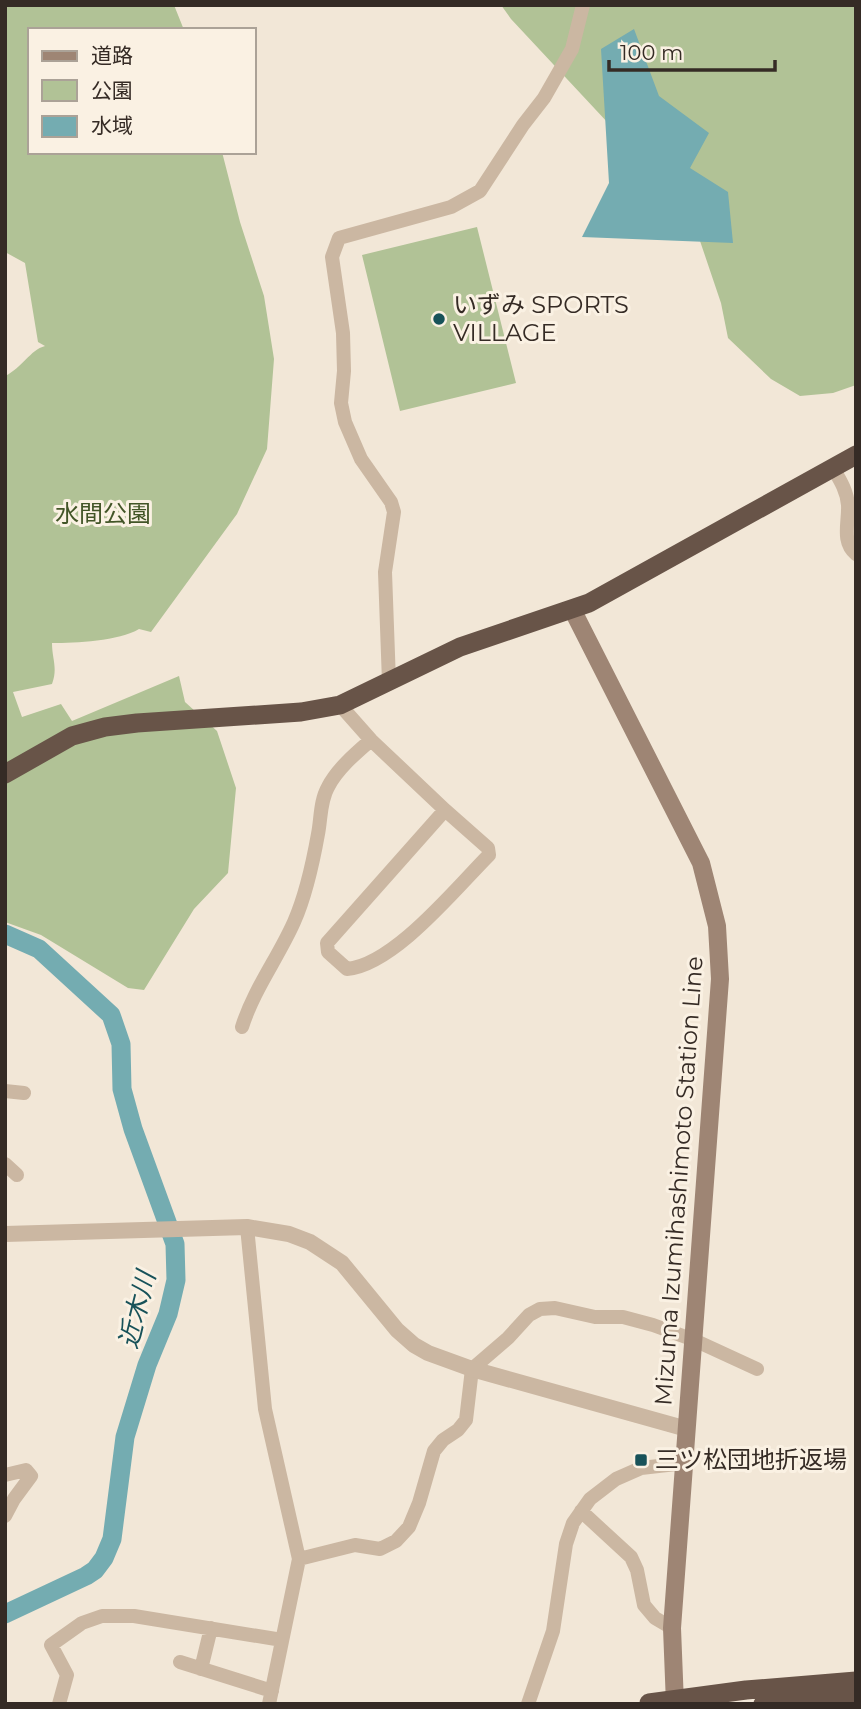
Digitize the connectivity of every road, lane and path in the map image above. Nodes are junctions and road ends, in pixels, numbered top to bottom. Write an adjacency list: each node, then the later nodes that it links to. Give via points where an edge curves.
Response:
1 (583, 5): 6 (street, via 572,49 480,191 451,207 339,238 332,257 343,333 341,403 345,422 361,459 394,512 385,572)
2 (856, 455): 3 (highway)
3 (833, 468): 4 (street, via 845,488 849,548); 5 (highway, via 623,586)
4 (856, 554)
5 (572, 609): 6 (highway, via 460,647); 18 (main road, Mizuma Izumihashimoto Station Line, via 701,863 717,926 720,979)
6 (389, 682): 7 (highway)
7 (340, 705): 8 (street); 9 (highway, via 104,727 72,736)
8 (371, 740): 10 (street); 11 (street, via 350,759 324,796 316,846 295,920 248,1007)
9 (5, 774)
10 (445, 810): 10 (street, via 488,848 489,855 419,927 376,960 347,969 328,952 327,943)
11 (242, 1027)
12 (5, 1091): 13 (street)
13 (24, 1093)
14 (5, 1164): 15 (street)
15 (18, 1175)
16 (247, 1227): 17 (street); 19 (street, via 289,1234 324,1251 342,1263 414,1345); 26 (street, via 265,1409)
17 (5, 1234)
18 (694, 1340): 19 (street, via 624,1317 540,1309); 20 (street); 21 (main road, Mizuma Izumihashimoto Station Line)
19 (472, 1369): 21 (street); 26 (street, via 466,1420 434,1451 410,1527 380,1549 355,1545)
20 (757, 1369)
21 (687, 1429): 22 (main road, Mizuma Izumihashimoto Station Line)
22 (685, 1463): 24 (street, via 641,1468 616,1479); 28 (main road, Mizuma Izumihashimoto Station Line)
23 (5, 1475): 25 (street, via 26,1470 31,1476)
24 (581, 1511): 28 (street, via 631,1557 644,1605); 38 (street, via 566,1544 552,1631)
25 (5, 1516)
26 (299, 1559): 29 (street)
27 (211, 1628): 29 (street); 31 (street); 37 (street, via 134,1616 102,1616 82,1623 51,1645 67,1675)
28 (672, 1628): 35 (main road, Mizuma Izumihashimoto Station Line)
29 (282, 1640): 34 (street)
30 (180, 1662): 31 (street)
31 (201, 1669): 34 (street)
32 (856, 1681): 35 (highway)
33 (856, 1695): 39 (highway)
34 (270, 1697)
35 (674, 1701): 36 (highway)
36 (649, 1703)
37 (59, 1704)
38 (528, 1704)
39 (763, 1704)

